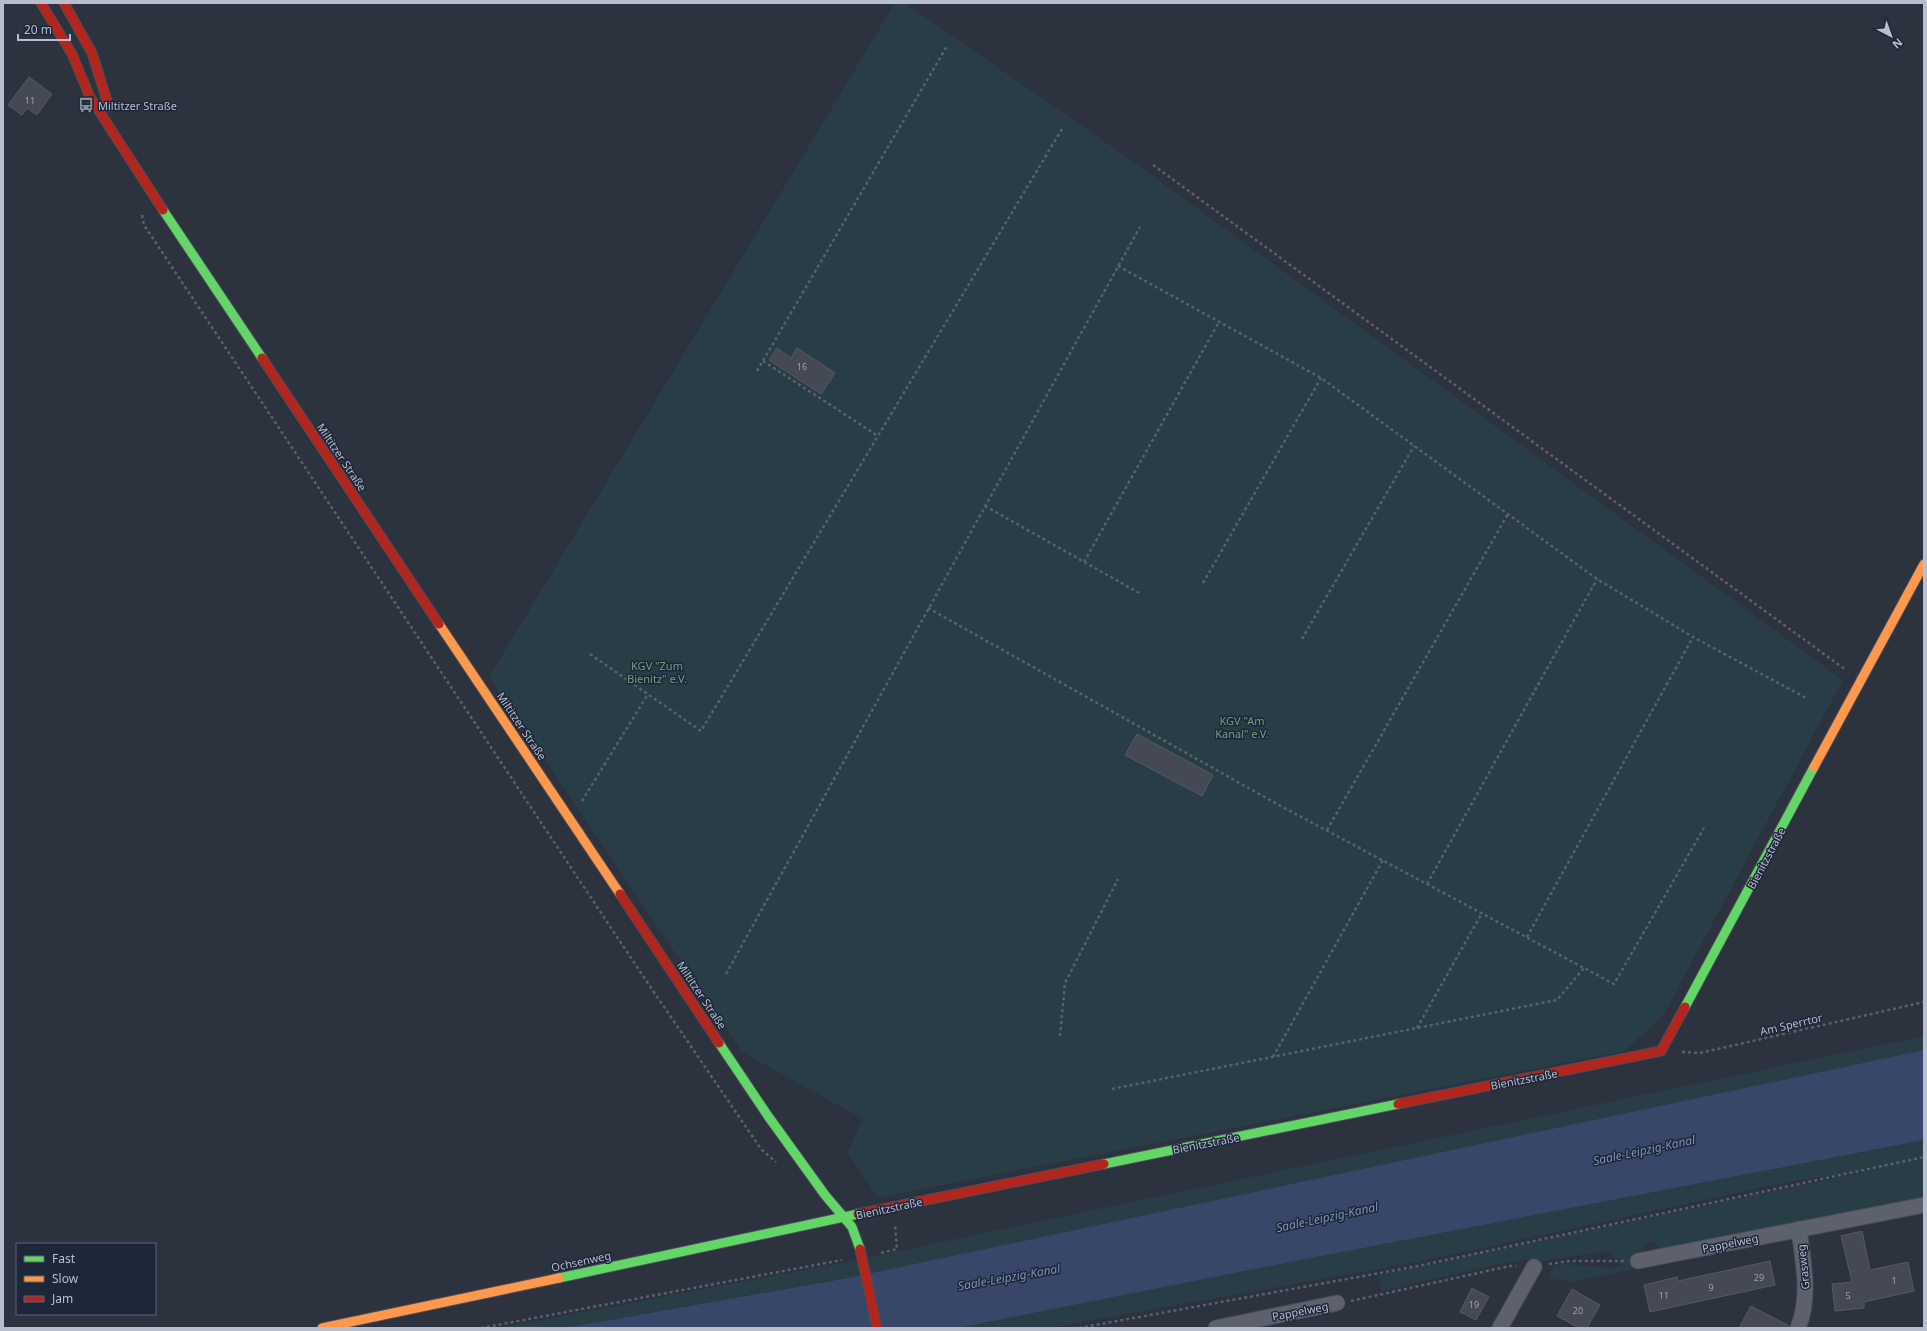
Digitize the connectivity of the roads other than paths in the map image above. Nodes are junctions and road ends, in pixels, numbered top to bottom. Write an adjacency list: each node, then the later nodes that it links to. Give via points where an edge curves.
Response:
1 (41, 3): 3 (street, Miltitzer Straße, via 72,54 90,97)
2 (64, 3): 3 (street, Miltitzer Straße, via 92,53)
3 (121, 147): 6 (street, Miltitzer Straße, via 768,1116)
4 (1924, 564): 6 (street, Bienitzstraße, via 1661,1051)
5 (1924, 1205): 7 (street, Pappelweg)
6 (844, 1218): 11 (street, Ochsenweg); 12 (street, Miltitzer Straße, bridge, via 857,1237)
7 (1799, 1229): 8 (street, Pappelweg); 15 (street, Grasweg, via 1806,1290 1803,1315)
8 (1638, 1261)
9 (1534, 1267): 14 (street)
10 (1337, 1304): 13 (street, Pappelweg)
11 (322, 1328)
12 (877, 1328)
13 (1216, 1328)
14 (1500, 1328)
15 (1798, 1328)

